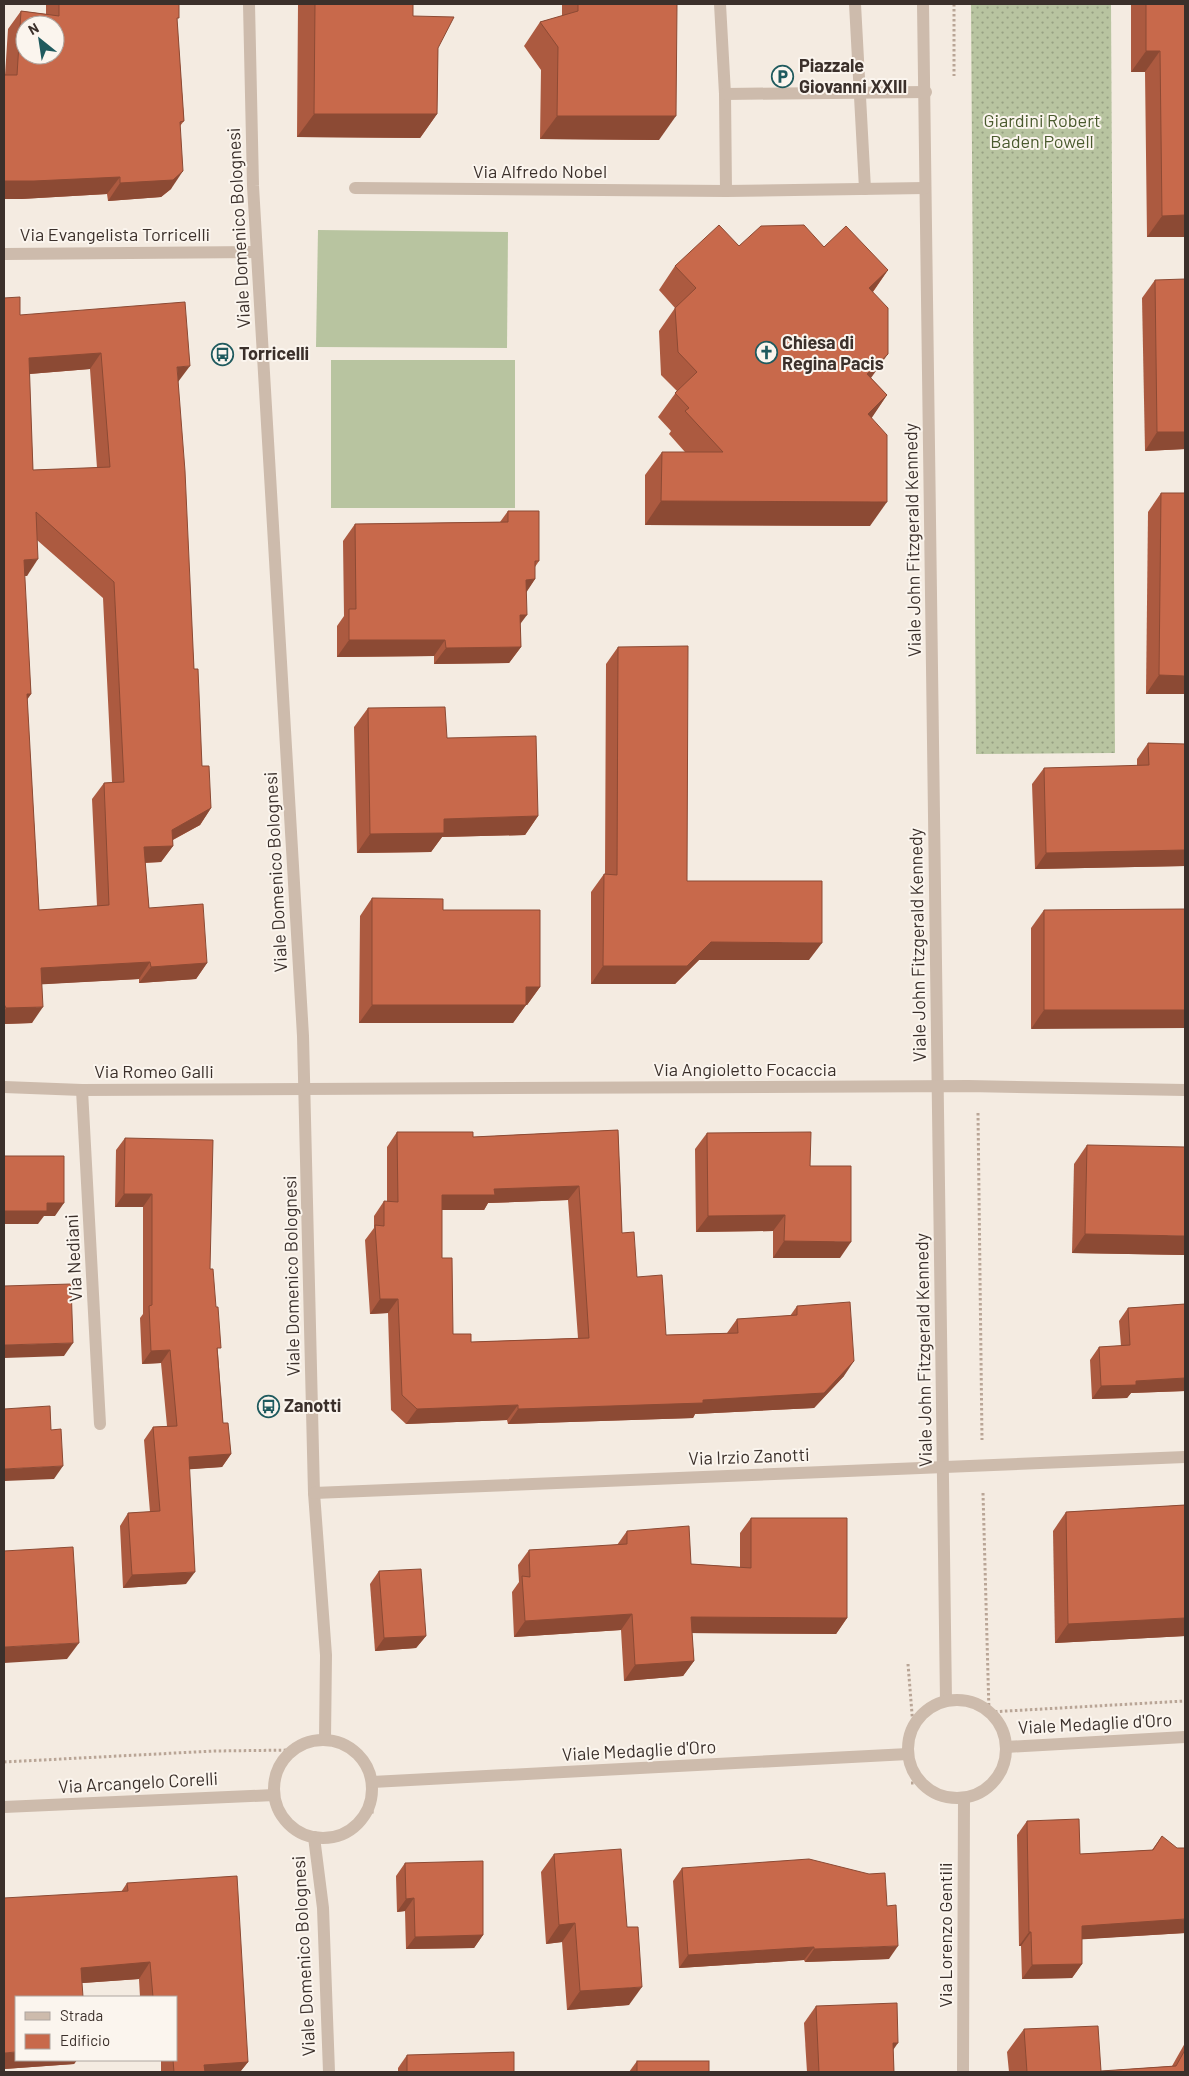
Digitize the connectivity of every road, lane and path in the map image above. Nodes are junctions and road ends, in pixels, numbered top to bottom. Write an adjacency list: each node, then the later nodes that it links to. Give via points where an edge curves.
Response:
1 (249, 4): 14 (street, Viale Domenico Bolognesi)
2 (720, 4): 9 (street)
3 (856, 4): 7 (street)
4 (925, 4): 8 (street)
5 (954, 4): 6 (path)
6 (954, 83)
7 (861, 91): 8 (street); 9 (street); 12 (street)
8 (926, 92): 11 (street)
9 (725, 94): 13 (street)
10 (355, 188): 13 (street, Via Alfredo Nobel)
11 (925, 188): 12 (street, Via Alfredo Nobel); 18 (street, Viale John Fitzgerald Kennedy)
12 (865, 189): 13 (street, Via Alfredo Nobel)
13 (726, 191)
14 (256, 252): 15 (street, Via Evangelista Torricelli); 19 (street, Viale Domenico Bolognesi)
15 (4, 254)
16 (968, 1086): 18 (street, Via Angioletto Focaccia); 21 (street, Via Angioletto Focaccia); 24 (path, via 978,1104)
17 (4, 1087): 20 (street, Via Romeo Galli)
18 (938, 1087): 19 (street, Via Angioletto Focaccia); 25 (street, Viale John Fitzgerald Kennedy)
19 (305, 1088): 20 (street, Via Romeo Galli); 26 (street, Viale Domenico Bolognesi)
20 (82, 1090): 22 (street, Via Nediani)
21 (1185, 1090)
22 (100, 1424)
23 (1185, 1457): 24 (street, Via Irzio Zanotti)
24 (982, 1465): 25 (street, Via Irzio Zanotti); 30 (path)
25 (943, 1466): 26 (street, Via Irzio Zanotti); 28 (street, Viale John Fitzgerald Kennedy)
26 (314, 1493): 33 (street, Viale Domenico Bolognesi, via 326,1655)
27 (908, 1664): 31 (path)
28 (946, 1701): 30 (street, via 976,1703); 31 (street, via 933,1706)
29 (1185, 1701): 30 (path)
30 (989, 1712): 34 (street, via 1001,1727)
31 (913, 1726): 36 (street)
32 (1185, 1736): 34 (street, Viale Medaglie d'Oro)
33 (325, 1739): 35 (street, via 308,1742); 38 (street, via 351,1748 361,1757)
34 (1006, 1747): 40 (street, via 1005,1761 999,1774 978,1794)
35 (294, 1750): 37 (path); 39 (street, via 282,1762 275,1778)
36 (908, 1754): 38 (street, Viale Medaglie d'Oro); 40 (street, via 912,1770 921,1783 948,1798)
37 (4, 1762)
38 (372, 1782): 42 (street, Viale Domenico Bolognesi, via 366,1812 357,1824 344,1833)
39 (274, 1795): 41 (street, Via Arcangelo Corelli); 42 (street, Viale Domenico Bolognesi, via 287,1822)
40 (964, 1798): 44 (street, Via Lorenzo Gentili)
41 (4, 1807)
42 (314, 1837): 43 (street, Viale Domenico Bolognesi, via 323,1908)
43 (329, 2072)
44 (963, 2072)

